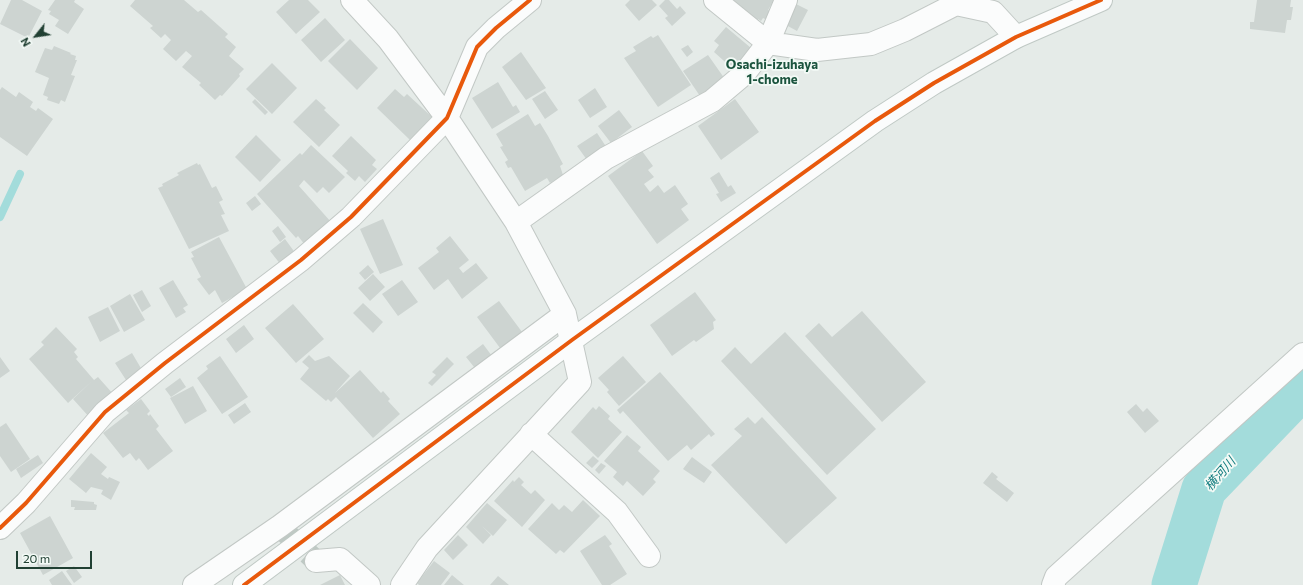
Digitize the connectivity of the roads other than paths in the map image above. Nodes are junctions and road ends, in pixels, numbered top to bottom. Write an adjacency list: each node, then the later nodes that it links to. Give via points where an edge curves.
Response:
1 (352, 0): 8 (street, via 388,39)
2 (530, 0): 8 (street, via 477,47)
3 (715, 0): 7 (street)
4 (786, 0): 7 (street)
5 (1101, 0): 6 (street)
6 (1016, 37): 7 (street, via 993,12 956,4 871,44 817,50); 11 (street, via 934,82 874,122)
7 (768, 43): 9 (street, via 744,74 712,102 606,158)
8 (447, 118): 9 (street); 14 (street, via 351,217 302,260 165,363 105,412 26,503)
9 (516, 222): 10 (street)
10 (565, 314): 11 (street); 17 (street, via 282,529)
11 (572, 340): 13 (street, via 580,382); 18 (street)
12 (1303, 354): 21 (street, via 1056,577)
13 (531, 434): 15 (street, via 617,512); 20 (street, via 427,548)
14 (0, 528)
15 (649, 556)
16 (316, 561): 19 (street, via 340,559)
17 (194, 585)
18 (244, 585)
19 (368, 585)
20 (402, 585)
21 (1053, 585)

